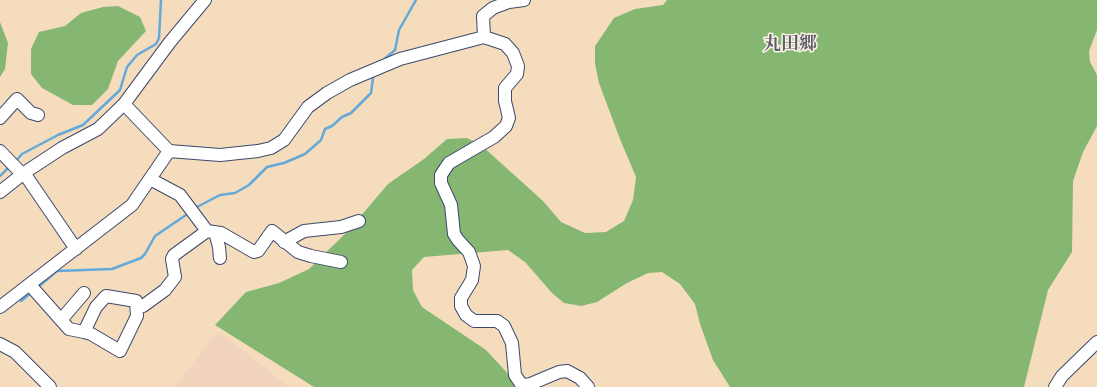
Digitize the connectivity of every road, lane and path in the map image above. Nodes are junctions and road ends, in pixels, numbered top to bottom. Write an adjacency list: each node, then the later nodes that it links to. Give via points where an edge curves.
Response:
1 (205, 0): 4 (street)
2 (524, 0): 3 (street, via 509,2 483,16)
3 (484, 37): 7 (street, via 400,59 350,80 327,92 308,107 284,140 271,148 220,155); 27 (street, via 505,44 513,53 518,66 517,74 505,88 509,118 506,126 494,137 449,164 441,175 441,183 451,205 454,234 469,252 474,266 472,280 461,298 462,306 466,315 474,321 497,321 504,326 512,343 516,374 521,384 567,371 580,378)
4 (124, 104): 7 (street); 9 (street, via 98,129)
5 (38, 115): 6 (street, via 31,113 17,99)
6 (0, 118)
7 (169, 150): 10 (street)
8 (0, 151): 9 (street)
9 (18, 169): 11 (street); 15 (street)
10 (150, 179): 13 (street, via 180,195); 15 (street, via 132,205)
11 (0, 192)
12 (359, 221): 14 (street, via 341,227 304,232)
13 (211, 232): 14 (street, via 221,233 254,252 258,251 272,232); 16 (street, via 220,247); 21 (street, via 174,255 172,259 175,277 165,290)
14 (284, 242): 17 (street, via 298,252)
15 (76, 249): 18 (street)
16 (220, 258)
17 (341, 262)
18 (33, 289): 20 (street); 22 (street)
19 (84, 293): 22 (street)
20 (0, 307)
21 (138, 307): 23 (street, via 136,301 106,296 96,307); 23 (street, via 137,316 120,351)
22 (61, 320): 23 (street, via 69,329)
23 (84, 332)
24 (1097, 342): 28 (street, via 1062,376)
25 (0, 344): 26 (street, via 15,352)
26 (50, 387)
27 (588, 387)
28 (1055, 387)

